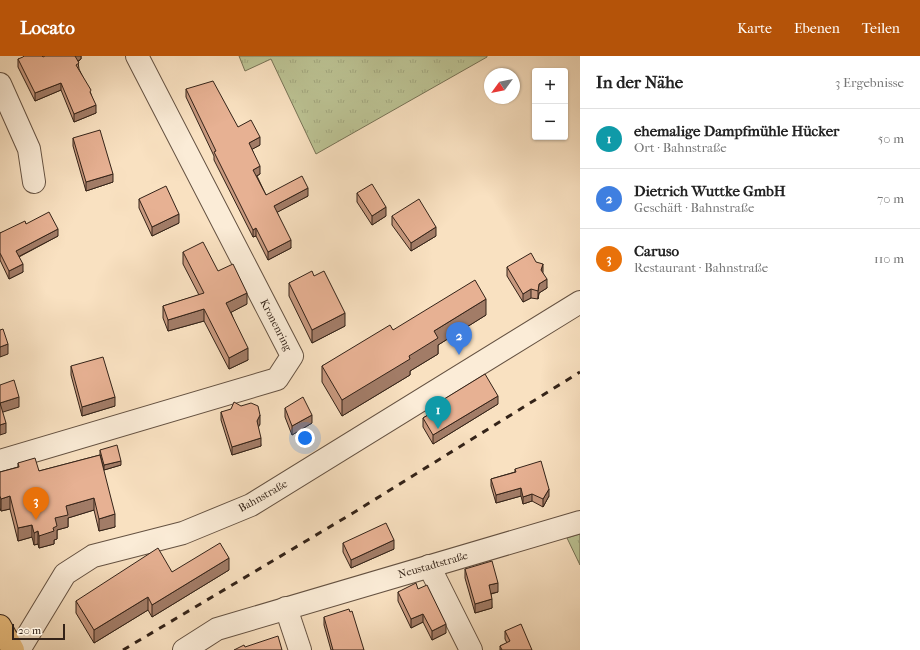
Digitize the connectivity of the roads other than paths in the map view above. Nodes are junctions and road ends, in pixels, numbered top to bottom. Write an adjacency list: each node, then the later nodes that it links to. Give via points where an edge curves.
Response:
1 (137, 56): 5 (street, Kronenring, via 292,356 277,379)
2 (0, 84): 3 (street, via 29,149)
3 (34, 182)
4 (580, 302): 11 (street, Bahnstraße, via 251,505 183,533 93,556 65,574)
5 (0, 461)
6 (580, 522): 7 (street, Neustadtstraße)
7 (428, 566): 8 (street, Neustadtstraße); 14 (street)
8 (286, 608): 12 (street, Neustadtstraße, via 218,629); 13 (street)
9 (0, 626): 10 (main road)
10 (13, 650)
11 (19, 650)
12 (184, 650)
13 (300, 650)
14 (471, 650)

